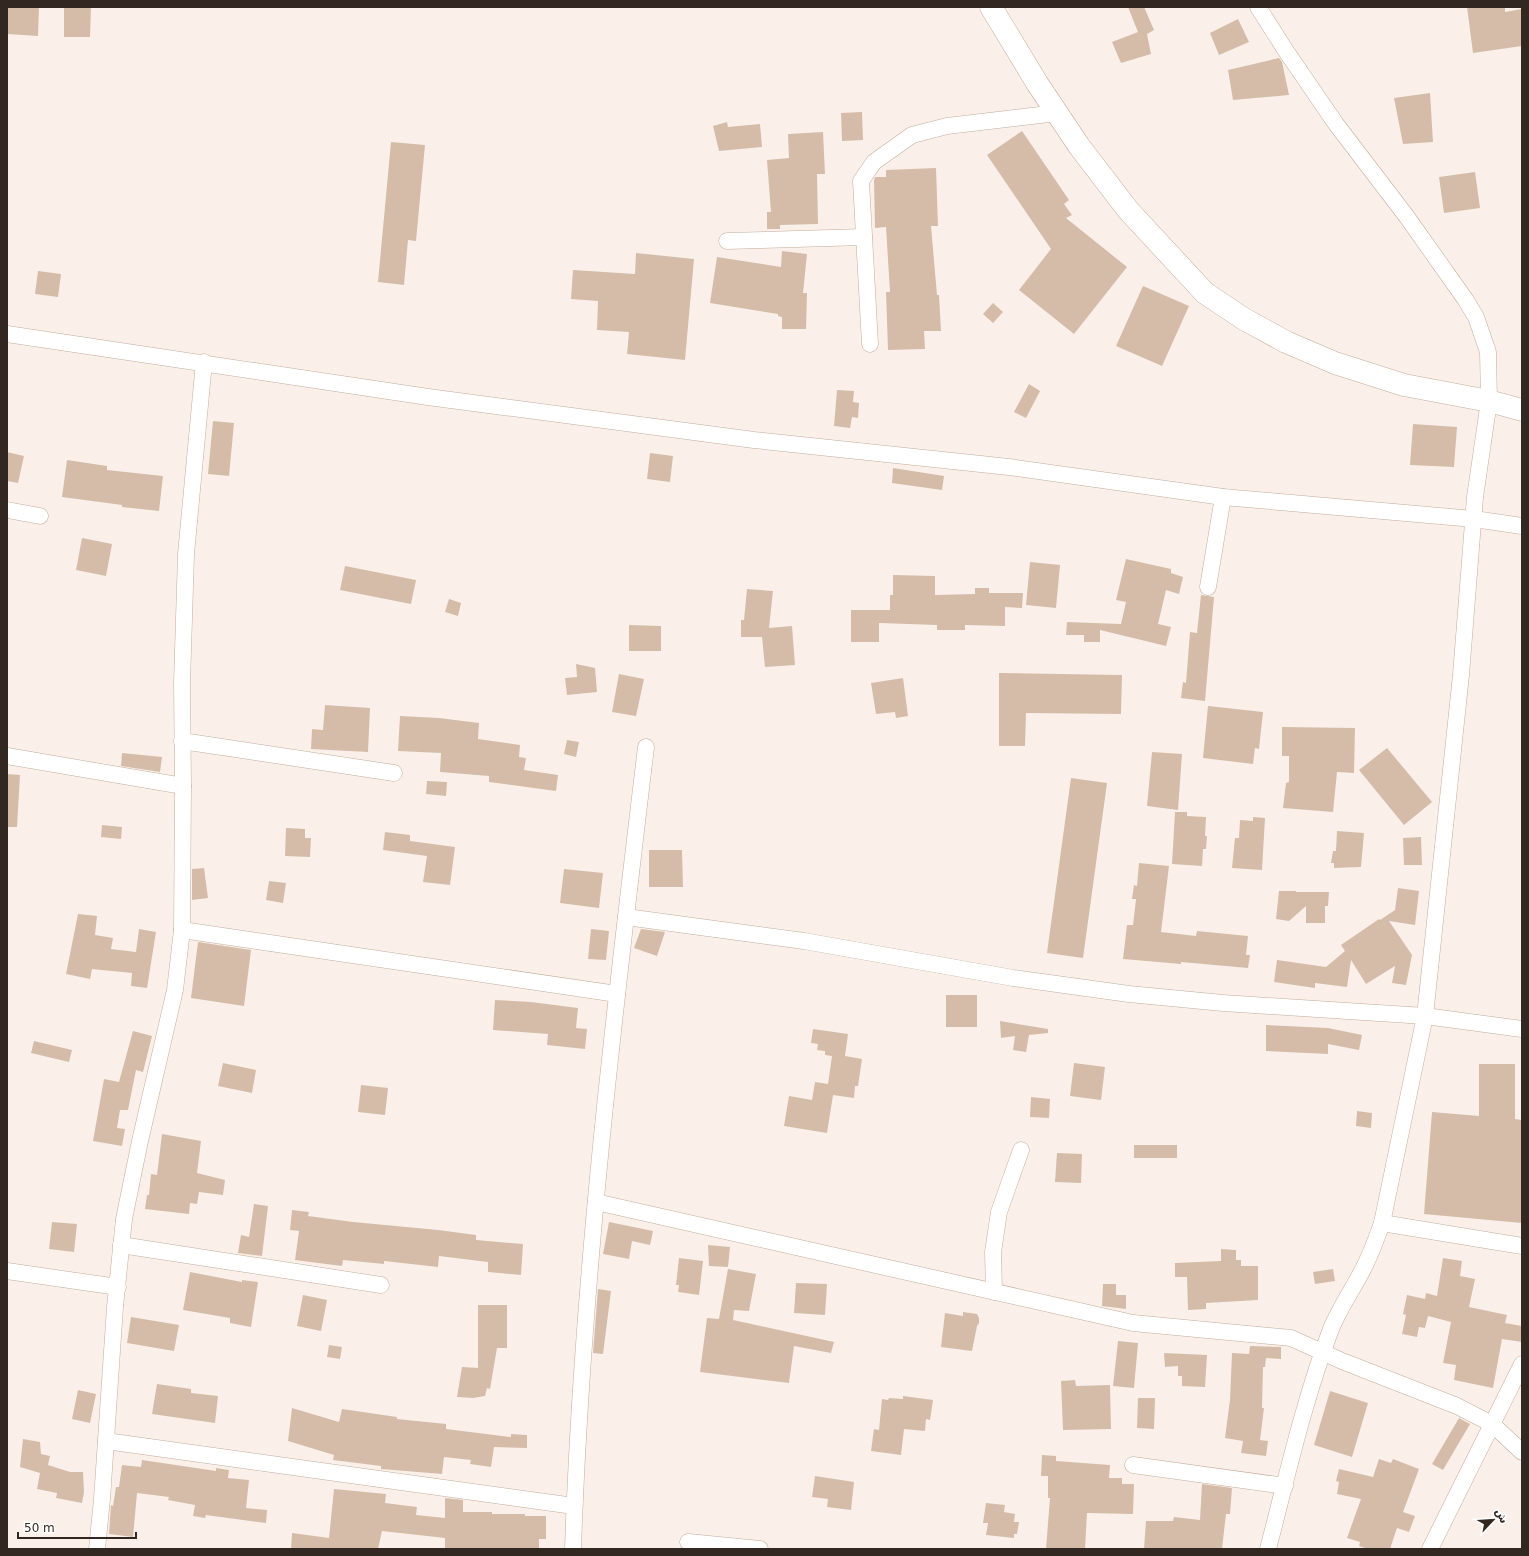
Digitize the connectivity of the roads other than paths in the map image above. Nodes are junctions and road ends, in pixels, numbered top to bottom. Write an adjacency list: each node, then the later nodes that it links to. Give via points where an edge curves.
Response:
1 (991, 7): 3 (street)
2 (1258, 7): 9 (street, via 1336,124 1407,217 1476,317 1488,352)
3 (1057, 113): 4 (street, via 947,126 912,134 874,162 861,181); 9 (street, via 1128,210 1205,293 1244,319 1286,342 1335,363 1404,385)
4 (864, 237): 5 (street); 7 (street)
5 (727, 241)
6 (7, 334): 8 (street)
7 (870, 344)
8 (204, 362): 11 (street, via 428,397 608,421 754,440 1010,467); 17 (street, via 186,554)
9 (1489, 401): 10 (street); 14 (street)
10 (1522, 410)
11 (1223, 497): 14 (street); 16 (street)
12 (7, 510): 13 (street)
13 (40, 516)
14 (1474, 519): 15 (street); 25 (street, via 1461,675)
15 (1522, 526)
16 (1208, 587)
17 (182, 741): 20 (street); 21 (street)
18 (646, 747): 22 (street)
19 (7, 756): 21 (street)
20 (394, 773)
21 (183, 786): 23 (street)
22 (626, 917): 24 (street); 25 (street, via 804,942 1013,978 1128,994)
23 (182, 930): 24 (street); 30 (street, via 175,990 138,1149)
24 (617, 994): 28 (street)
25 (1425, 1016): 26 (street); 29 (street)
26 (1522, 1030)
27 (1021, 1150): 35 (street, via 999,1212 993,1252)
28 (596, 1202): 35 (street); 43 (street, via 577,1431)
29 (1382, 1223): 31 (street); 36 (street)
30 (121, 1245): 33 (street); 34 (street)
31 (1522, 1246)
32 (7, 1271): 34 (street)
33 (381, 1285)
34 (118, 1287): 39 (street)
35 (994, 1292): 36 (street, via 1133,1323 1291,1338)
36 (1322, 1353): 38 (street, via 1458,1406); 42 (street)
37 (1522, 1364): 38 (street)
38 (1492, 1424): 40 (street); 49 (street)
39 (106, 1441): 43 (street); 45 (street)
40 (1522, 1452)
41 (1133, 1464): 42 (street)
42 (1284, 1486): 48 (street)
43 (574, 1506): 46 (street)
44 (688, 1542): 47 (street)
45 (97, 1549)
46 (573, 1549)
47 (760, 1549)
48 (1268, 1549)
49 (1430, 1549)

